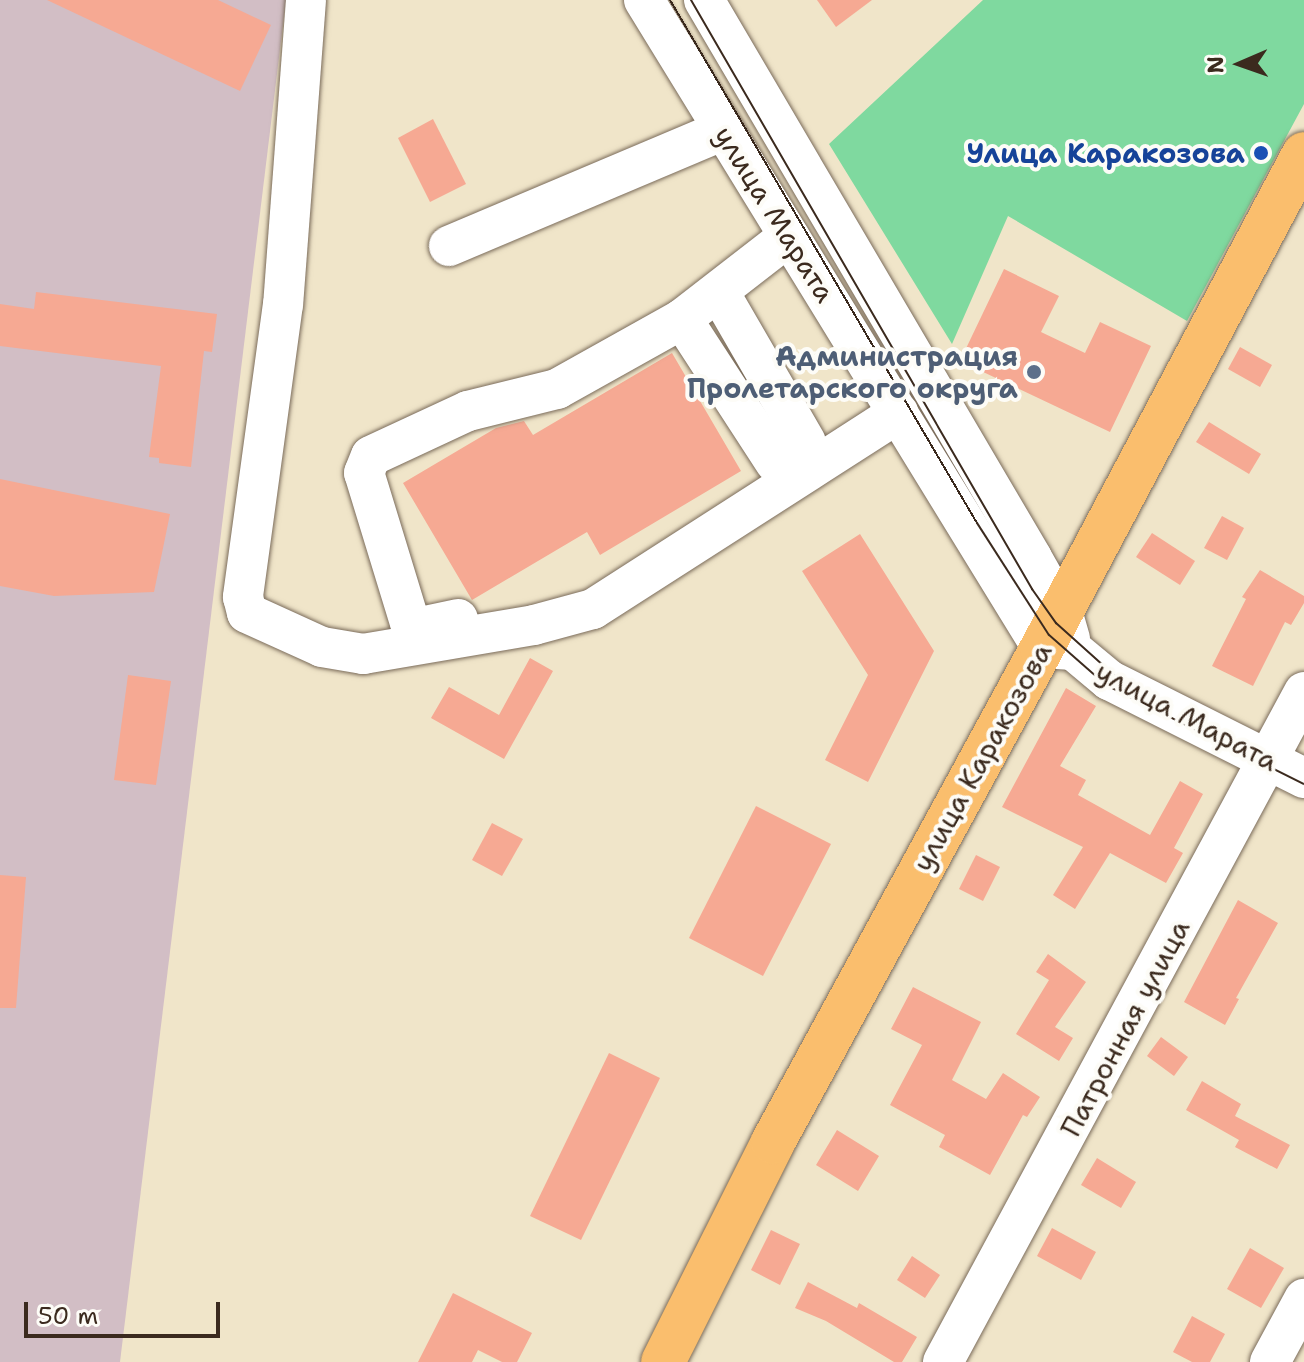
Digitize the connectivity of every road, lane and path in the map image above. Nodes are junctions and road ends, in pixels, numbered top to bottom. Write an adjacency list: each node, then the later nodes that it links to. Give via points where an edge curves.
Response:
1 (306, 0): 10 (street, via 283,304 243,597 247,613 322,647 363,654 534,625 593,609)
2 (644, 0): 4 (street, улица Марата)
3 (704, 0): 12 (street, улица Марата)
4 (724, 130): 6 (street, улица Марата); 7 (street)
5 (1304, 154): 12 (main road, улица Каракозова)
6 (789, 236): 8 (street); 10 (street, улица Марата)
7 (449, 246)
8 (719, 292): 9 (street); 11 (street)
9 (682, 319): 11 (street); 11 (street, via 557,389 468,411 371,456 364,473 410,623 424,626 567,593)
10 (892, 403): 11 (street); 12 (street, улица Марата)
11 (790, 452)
12 (1059, 636): 14 (street, улица Марата, via 1109,680); 17 (main road, улица Каракозова, via 773,1142)
13 (1304, 692): 14 (street, Патронная улица)
14 (1269, 760): 15 (street, улица Марата); 18 (street, Патронная улица)
15 (1304, 778)
16 (1304, 1299): 19 (street)
17 (663, 1362)
18 (943, 1362)
19 (1270, 1362)

